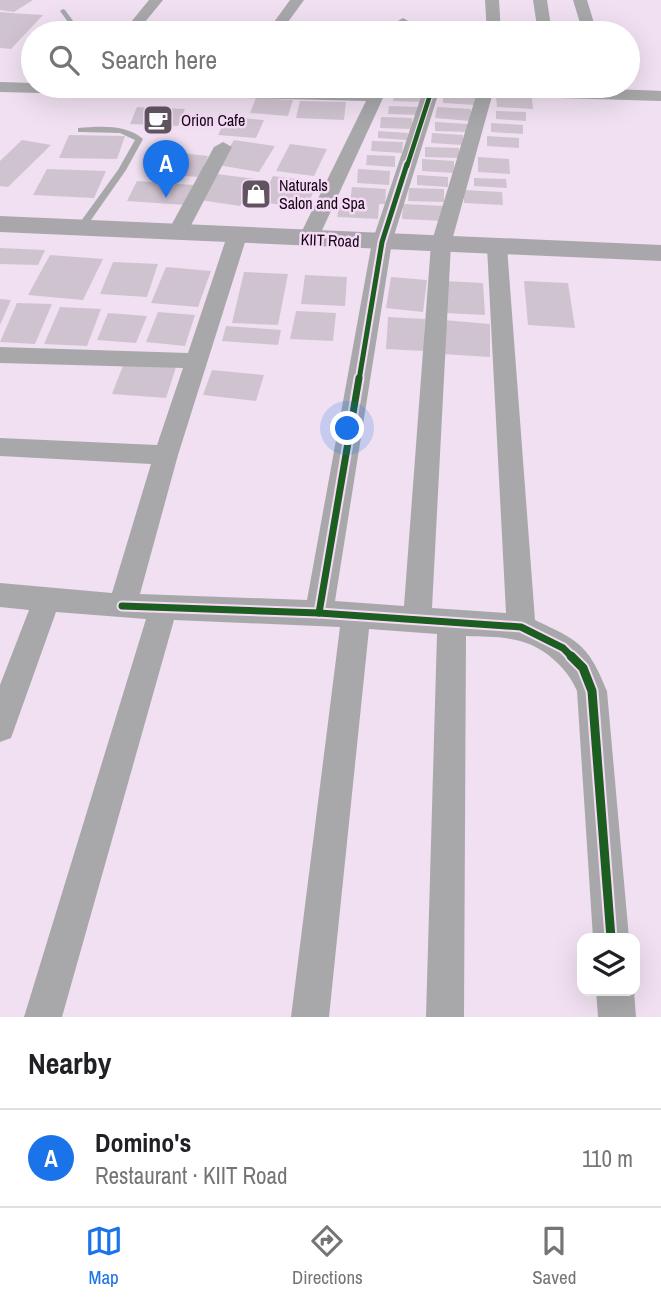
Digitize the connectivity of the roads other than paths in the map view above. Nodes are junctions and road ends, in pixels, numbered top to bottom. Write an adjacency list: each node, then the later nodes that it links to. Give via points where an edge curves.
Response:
1 (156, 0): 8 (street)
2 (297, 0): 9 (street)
3 (492, 0): 10 (street)
4 (540, 0): 11 (street)
5 (580, 0): 12 (street)
6 (63, 11): 7 (lane)
7 (70, 21)
8 (139, 21)
9 (281, 21)
10 (493, 21)
11 (543, 21)
12 (586, 21)
13 (0, 87): 14 (street)
14 (21, 87)
15 (640, 94): 16 (street)
16 (661, 96)
17 (375, 98): 26 (street)
18 (429, 98): 27 (street)
19 (491, 98): 28 (street)
20 (81, 131): 23 (lane, via 124,132 139,139 128,162)
21 (223, 147): 24 (street)
22 (0, 224): 23 (main road, KIIT Road)
23 (80, 228): 24 (main road, KIIT Road)
24 (177, 233): 25 (main road, KIIT Road)
25 (237, 236): 26 (main road, KIIT Road); 32 (street)
26 (308, 239): 27 (main road, KIIT Road)
27 (382, 242): 28 (main road, KIIT Road); 39 (street)
28 (441, 244): 29 (main road, KIIT Road); 41 (street)
29 (497, 247): 30 (main road, KIIT Road); 43 (street)
30 (661, 253)
31 (0, 355): 32 (street)
32 (196, 361): 34 (street)
33 (0, 447): 34 (street)
34 (166, 455): 37 (street)
35 (0, 595): 36 (street)
36 (47, 599): 37 (street); 44 (street)
37 (122, 606): 38 (street)
38 (164, 606): 39 (street); 47 (street)
39 (319, 613): 40 (street)
40 (356, 617): 41 (street); 48 (street)
41 (417, 621): 42 (street)
42 (452, 623): 43 (street); 49 (street)
43 (521, 627): 45 (street, via 563,648 583,668 592,691)
44 (3, 712)
45 (611, 933)
46 (615, 996): 50 (street)
47 (43, 1017)
48 (310, 1017)
49 (445, 1017)
50 (617, 1017)

